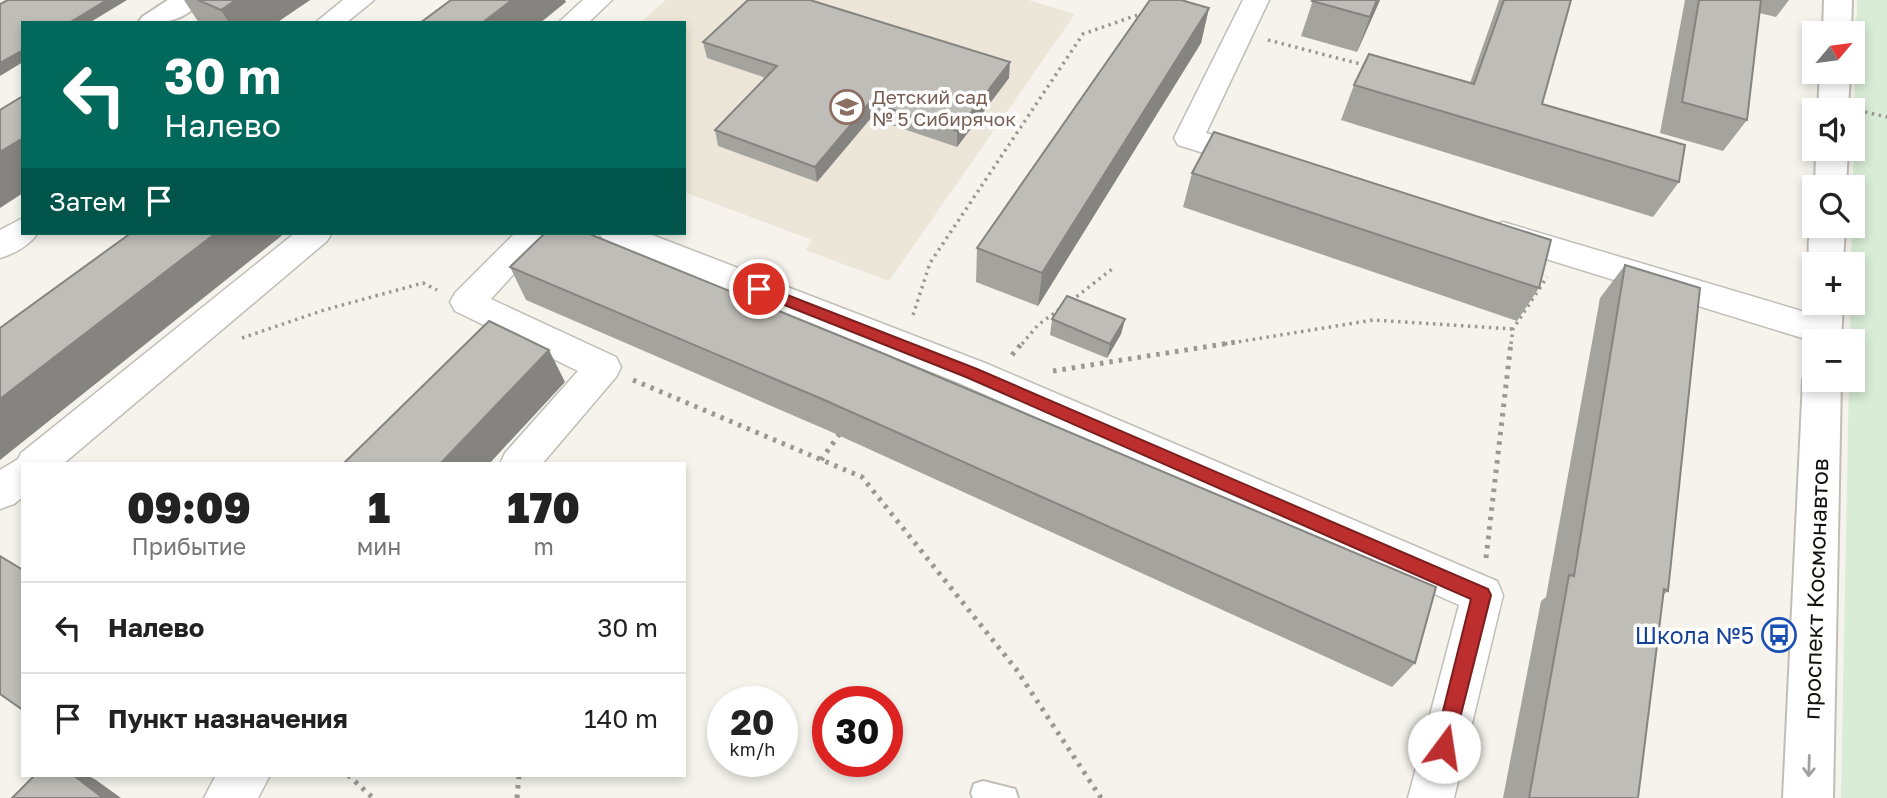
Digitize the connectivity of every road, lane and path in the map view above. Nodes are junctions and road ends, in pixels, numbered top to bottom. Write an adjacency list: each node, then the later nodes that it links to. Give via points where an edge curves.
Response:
1 (187, 0): 7 (main road)
2 (361, 0): 8 (street)
3 (599, 0): 9 (street)
4 (1256, 0): 11 (street)
5 (1838, 0): 10 (main road)
6 (1149, 12): 26 (path, via 1083,34 930,263)
7 (155, 21)
8 (331, 21)
9 (573, 21)
10 (1837, 21)
11 (1240, 33): 12 (path); 13 (street, via 1189,138)
12 (1373, 67)
13 (1282, 167)
14 (1469, 224): 20 (street)
15 (21, 231): 19 (street)
16 (314, 235): 33 (street)
17 (533, 235): 22 (street)
18 (620, 235): 26 (street)
19 (0, 246)
20 (1563, 253): 23 (street); 24 (path)
21 (1112, 269): 29 (path, via 1038,325)
22 (467, 302): 25 (path, via 422,282); 27 (street)
23 (1824, 325)
24 (1513, 329): 28 (path, via 1373,320); 37 (path)
25 (231, 341)
26 (902, 346): 29 (street)
27 (603, 367): 32 (path); 34 (street)
28 (1052, 371)
29 (990, 381): 37 (street)
30 (1822, 392): 46 (main road, проспект Космонавтов, one-way to 46)
31 (843, 429): 32 (path)
32 (821, 460): 44 (path, via 862,477 1016,669)
33 (37, 462)
34 (521, 462)
35 (21, 476): 36 (street)
36 (0, 492)
37 (1482, 595): 45 (street)
38 (245, 777): 41 (street)
39 (350, 777): 42 (path)
40 (519, 777): 43 (path)
41 (227, 798)
42 (373, 798)
43 (517, 798)
44 (1101, 798)
45 (1432, 798)
46 (1808, 798)

